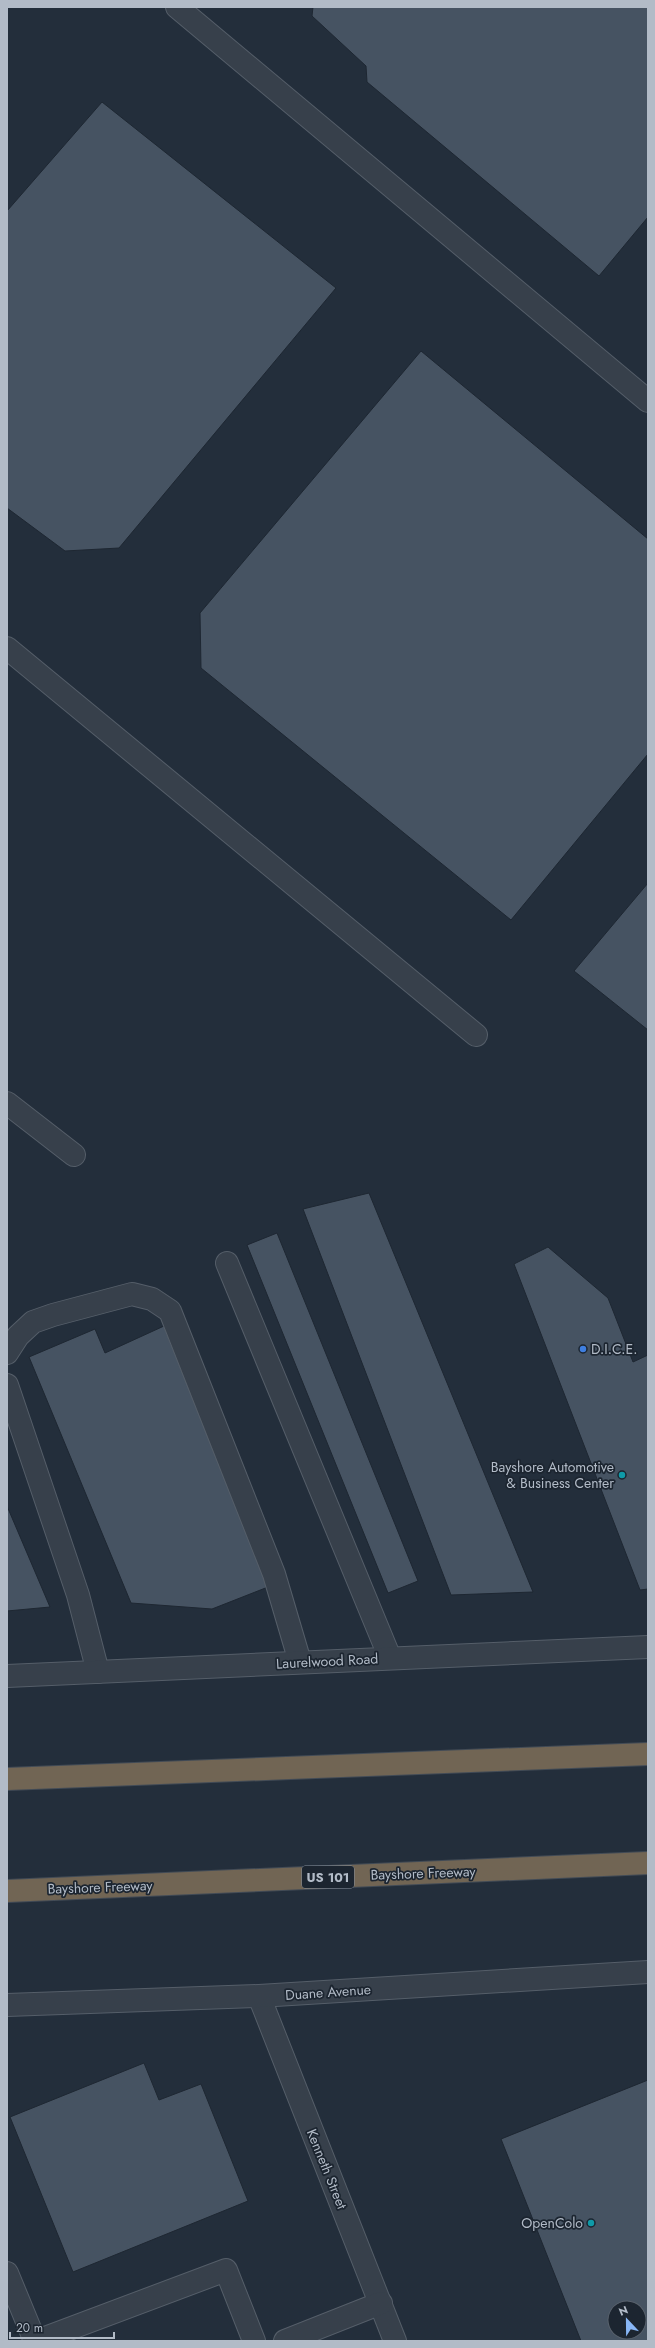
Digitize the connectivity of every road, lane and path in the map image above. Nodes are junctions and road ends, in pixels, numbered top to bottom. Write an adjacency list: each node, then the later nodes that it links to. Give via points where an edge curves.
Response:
1 (177, 7): 2 (street)
2 (648, 401)
3 (7, 648): 4 (street)
4 (476, 1035)
5 (7, 1103): 6 (street)
6 (74, 1155)
7 (227, 1263): 11 (street)
8 (7, 1352): 12 (street, via 18,1336 33,1322 132,1294 152,1299 170,1311 274,1574)
9 (7, 1385): 13 (street, via 78,1595)
10 (648, 1647): 11 (street, Laurelwood Road)
11 (390, 1658): 12 (street, Laurelwood Road)
12 (300, 1662): 13 (street, Laurelwood Road)
13 (98, 1672): 14 (street, Laurelwood Road)
14 (7, 1676)
15 (648, 1754): 16 (highway)
16 (7, 1779)
17 (648, 1863): 18 (highway, Bayshore Freeway / US 101)
18 (7, 1891)
19 (648, 1972): 20 (street, Duane Avenue)
20 (259, 1996): 21 (street, Duane Avenue); 23 (street, Kenneth Street)
21 (7, 2005)
22 (7, 2273): 24 (street)
23 (381, 2303): 26 (street); 27 (street, Kenneth Street)
24 (36, 2341): 25 (street, via 226,2270)
25 (254, 2341)
26 (285, 2341)
27 (395, 2341)

